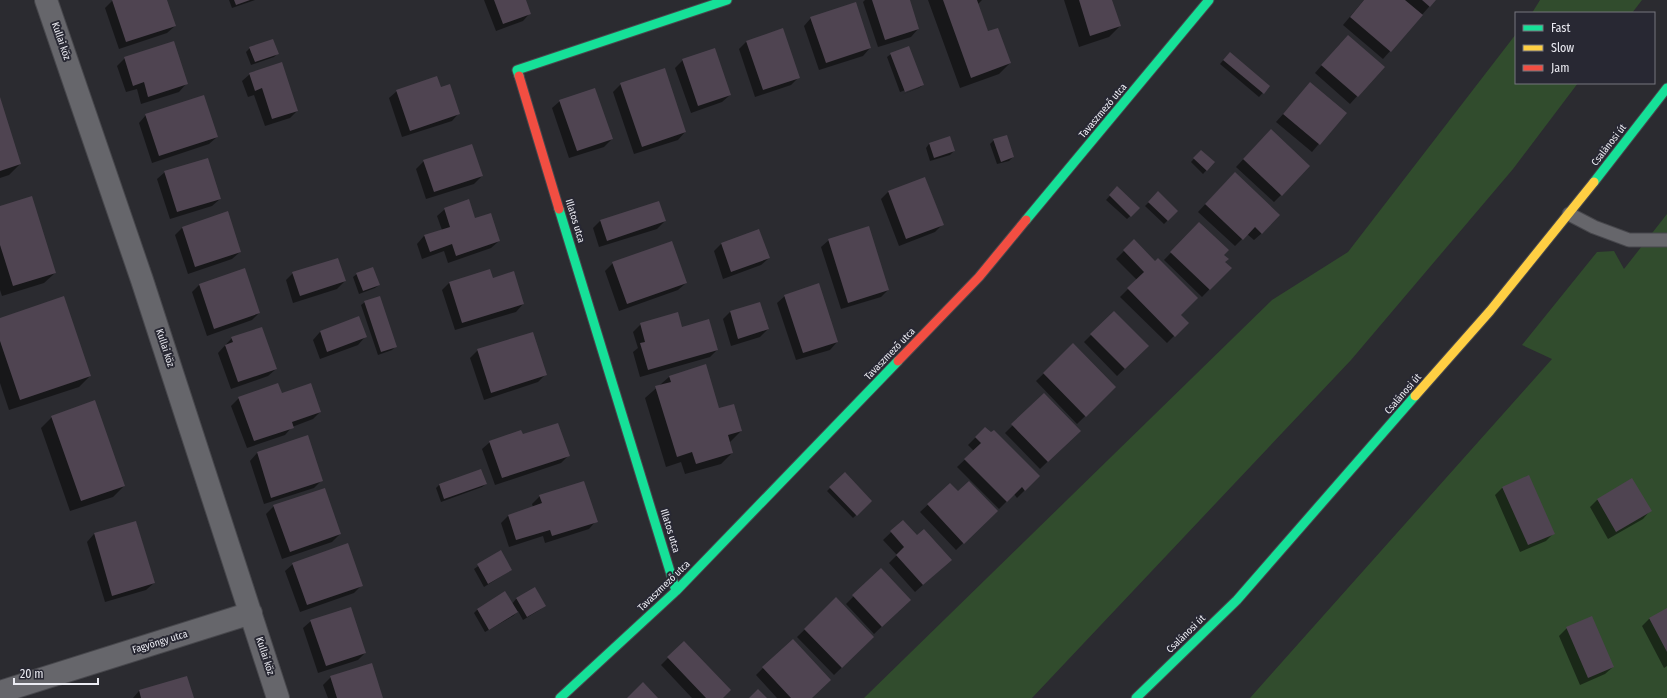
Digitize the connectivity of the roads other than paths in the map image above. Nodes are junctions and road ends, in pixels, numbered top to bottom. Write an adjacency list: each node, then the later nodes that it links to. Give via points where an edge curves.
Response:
1 (46, 0): 8 (street, Kullai köz, via 142,280)
2 (727, 0): 7 (street, Illatos utca, via 517,70)
3 (1210, 0): 7 (street, Tavaszmező utca, via 979,277)
4 (1667, 88): 5 (street, Csalánosi út)
5 (1569, 214): 6 (lane, via 1629,240); 12 (street, Csalánosi út, via 1490,311 1237,600)
6 (1667, 240)
7 (676, 591): 11 (street, Tavaszmező utca)
8 (251, 613): 9 (street, Fagyöngy utca); 10 (street, Kullai köz)
9 (0, 692)
10 (278, 698)
11 (560, 698)
12 (1136, 698)

